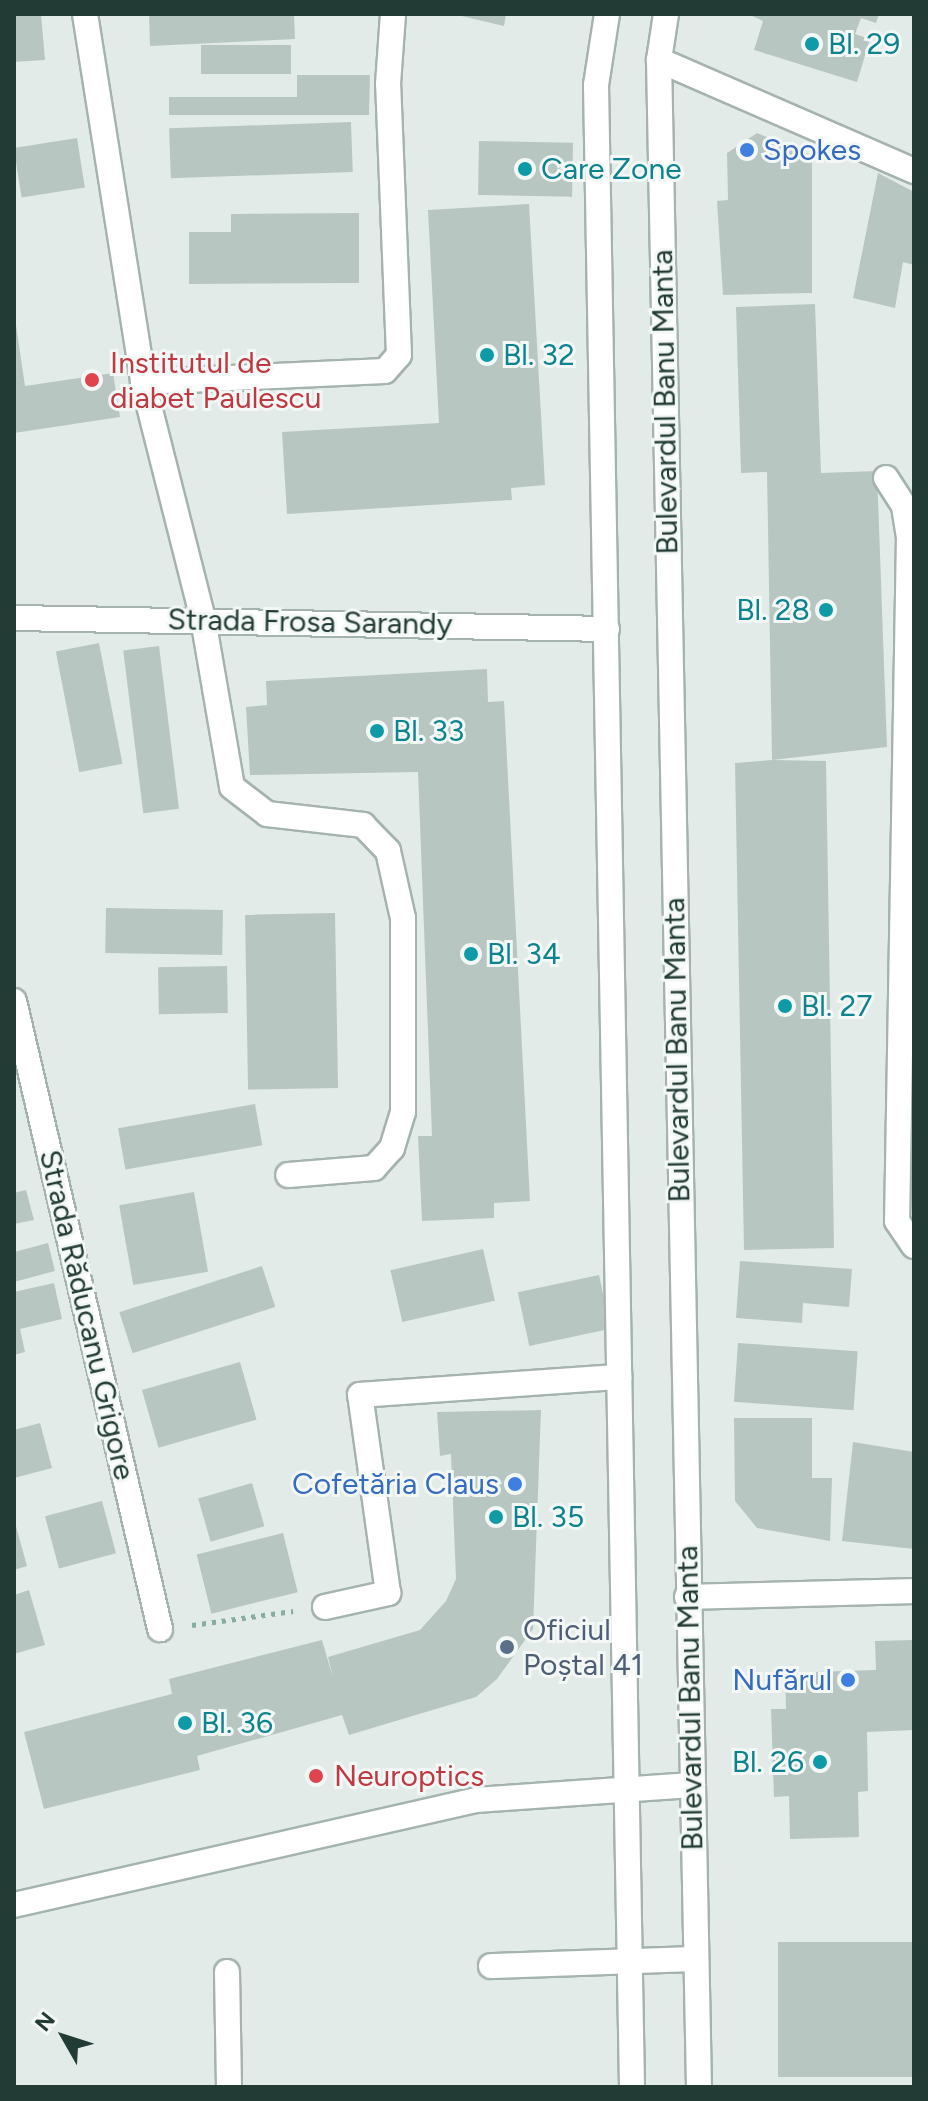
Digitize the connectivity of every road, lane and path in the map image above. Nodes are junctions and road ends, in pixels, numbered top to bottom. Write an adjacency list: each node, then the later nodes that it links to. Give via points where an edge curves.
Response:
1 (85, 14): 7 (street)
2 (393, 14): 7 (street, via 388,84 399,355 385,371)
3 (607, 14): 11 (street, Bulevardul Banu Manta, via 596,85)
4 (666, 14): 5 (street, Bulevardul Banu Manta)
5 (659, 60): 6 (street); 17 (street, Bulevardul Banu Manta)
6 (914, 171)
7 (143, 382): 10 (street)
8 (886, 478): 14 (street, via 904,506 909,536 897,1221)
9 (14, 618): 10 (street, Strada Frosa Sarandy)
10 (203, 619): 11 (street, Strada Frosa Sarandy); 13 (street, via 232,787 267,814 363,825 388,851 403,918 403,1112 392,1148 374,1168)
11 (607, 629): 15 (street, Bulevardul Banu Manta)
12 (14, 1001): 19 (street, Strada Răducanu Grigore)
13 (288, 1175)
14 (914, 1246)
15 (619, 1377): 18 (street, via 360,1395 388,1593); 21 (street, Bulevardul Banu Manta)
16 (914, 1591): 17 (street)
17 (687, 1597): 20 (street, Bulevardul Banu Manta)
18 (325, 1607): 19 (path)
19 (160, 1629)
20 (690, 1785): 21 (street); 23 (street, Bulevardul Banu Manta)
21 (626, 1787): 22 (street, via 477,1800); 24 (street, Bulevardul Banu Manta)
22 (14, 1905)
23 (696, 1959): 24 (street); 29 (street, Bulevardul Banu Manta)
24 (629, 1962): 25 (street); 28 (street, Bulevardul Banu Manta)
25 (491, 1966)
26 (227, 1972): 27 (street)
27 (224, 2083)
28 (632, 2087)
29 (699, 2087)

